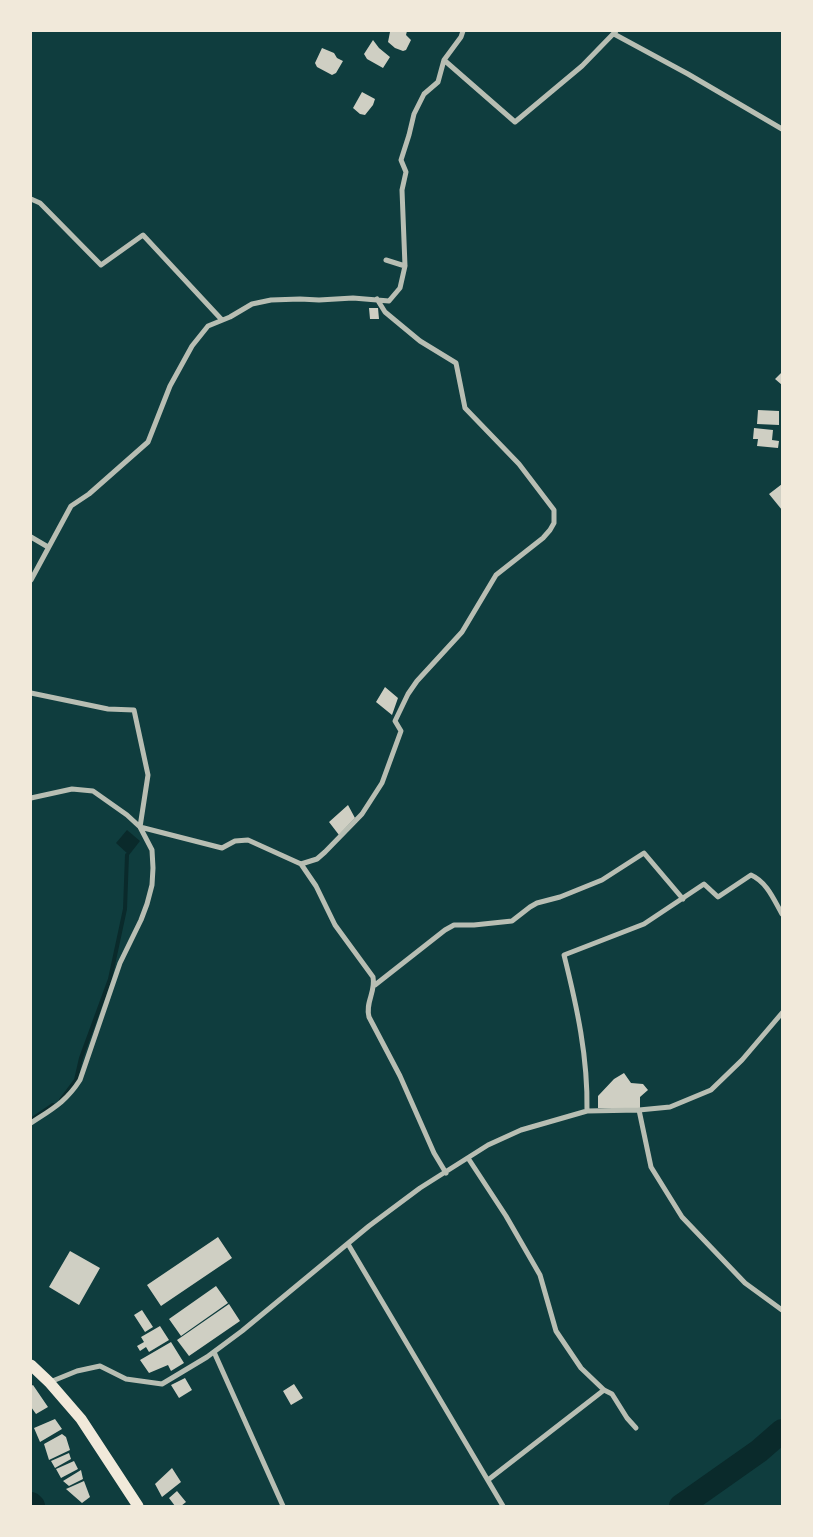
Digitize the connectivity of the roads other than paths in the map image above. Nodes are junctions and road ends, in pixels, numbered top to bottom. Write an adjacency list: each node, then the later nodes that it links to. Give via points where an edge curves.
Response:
1 (463, 31): 3 (street)
2 (615, 32): 3 (street, via 582,66 515,122); 4 (street)
3 (444, 60): 7 (street, via 438,82 424,94 414,114 401,160 406,172 402,190)
4 (782, 129)
5 (31, 198): 9 (street, via 40,203 101,265 143,235)
6 (386, 260): 7 (street)
7 (405, 266): 8 (street, via 400,288 389,301)
8 (377, 299): 9 (street, via 270,300 252,304); 16 (street, via 385,312 456,363 465,408 540,490 554,510 554,523 543,538 496,575 462,632 408,694 395,721 401,731 393,757 382,783 362,814 325,852)
9 (222, 320): 11 (street, via 208,326 192,346 170,386 148,442 71,506)
10 (31, 537): 11 (street)
11 (48, 546): 12 (street)
12 (31, 580)
13 (31, 693): 15 (street, via 108,709 134,710 148,775)
14 (31, 798): 15 (street, via 72,789 93,791)
15 (140, 827): 16 (street, via 222,848 234,841 248,840); 23 (street, via 152,850 153,868 152,885 141,920 120,963 80,1080 60,1104)
16 (301, 864): 19 (street, via 335,925 368,968)
17 (683, 898): 18 (street, via 704,884 718,897 751,875 770,892); 19 (street, via 644,853 602,880 537,903 512,921 454,925); 22 (street, via 644,924 564,955 584,1046)
18 (782, 914)
19 (375, 985): 25 (street, via 367,1008 369,1017)
20 (782, 1012): 21 (street, via 742,1060 711,1090 670,1107)
21 (640, 1110): 22 (street); 27 (street, via 651,1167 682,1217 745,1283)
22 (587, 1112): 24 (street, via 521,1130 488,1144)
23 (31, 1123)
24 (468, 1158): 25 (street); 31 (street, via 540,1275 556,1331 581,1368)
25 (446, 1173): 26 (street, via 420,1188)
26 (348, 1244): 28 (street); 33 (street)
27 (782, 1310)
28 (214, 1352): 30 (street, via 162,1384 126,1379 100,1366 78,1370); 35 (street)
29 (31, 1365): 30 (main road)
30 (49, 1382): 34 (main road, via 81,1419)
31 (604, 1390): 32 (street, via 612,1394); 33 (street)
32 (636, 1428)
33 (488, 1480): 36 (street)
34 (138, 1506)
35 (283, 1506)
36 (503, 1506)

